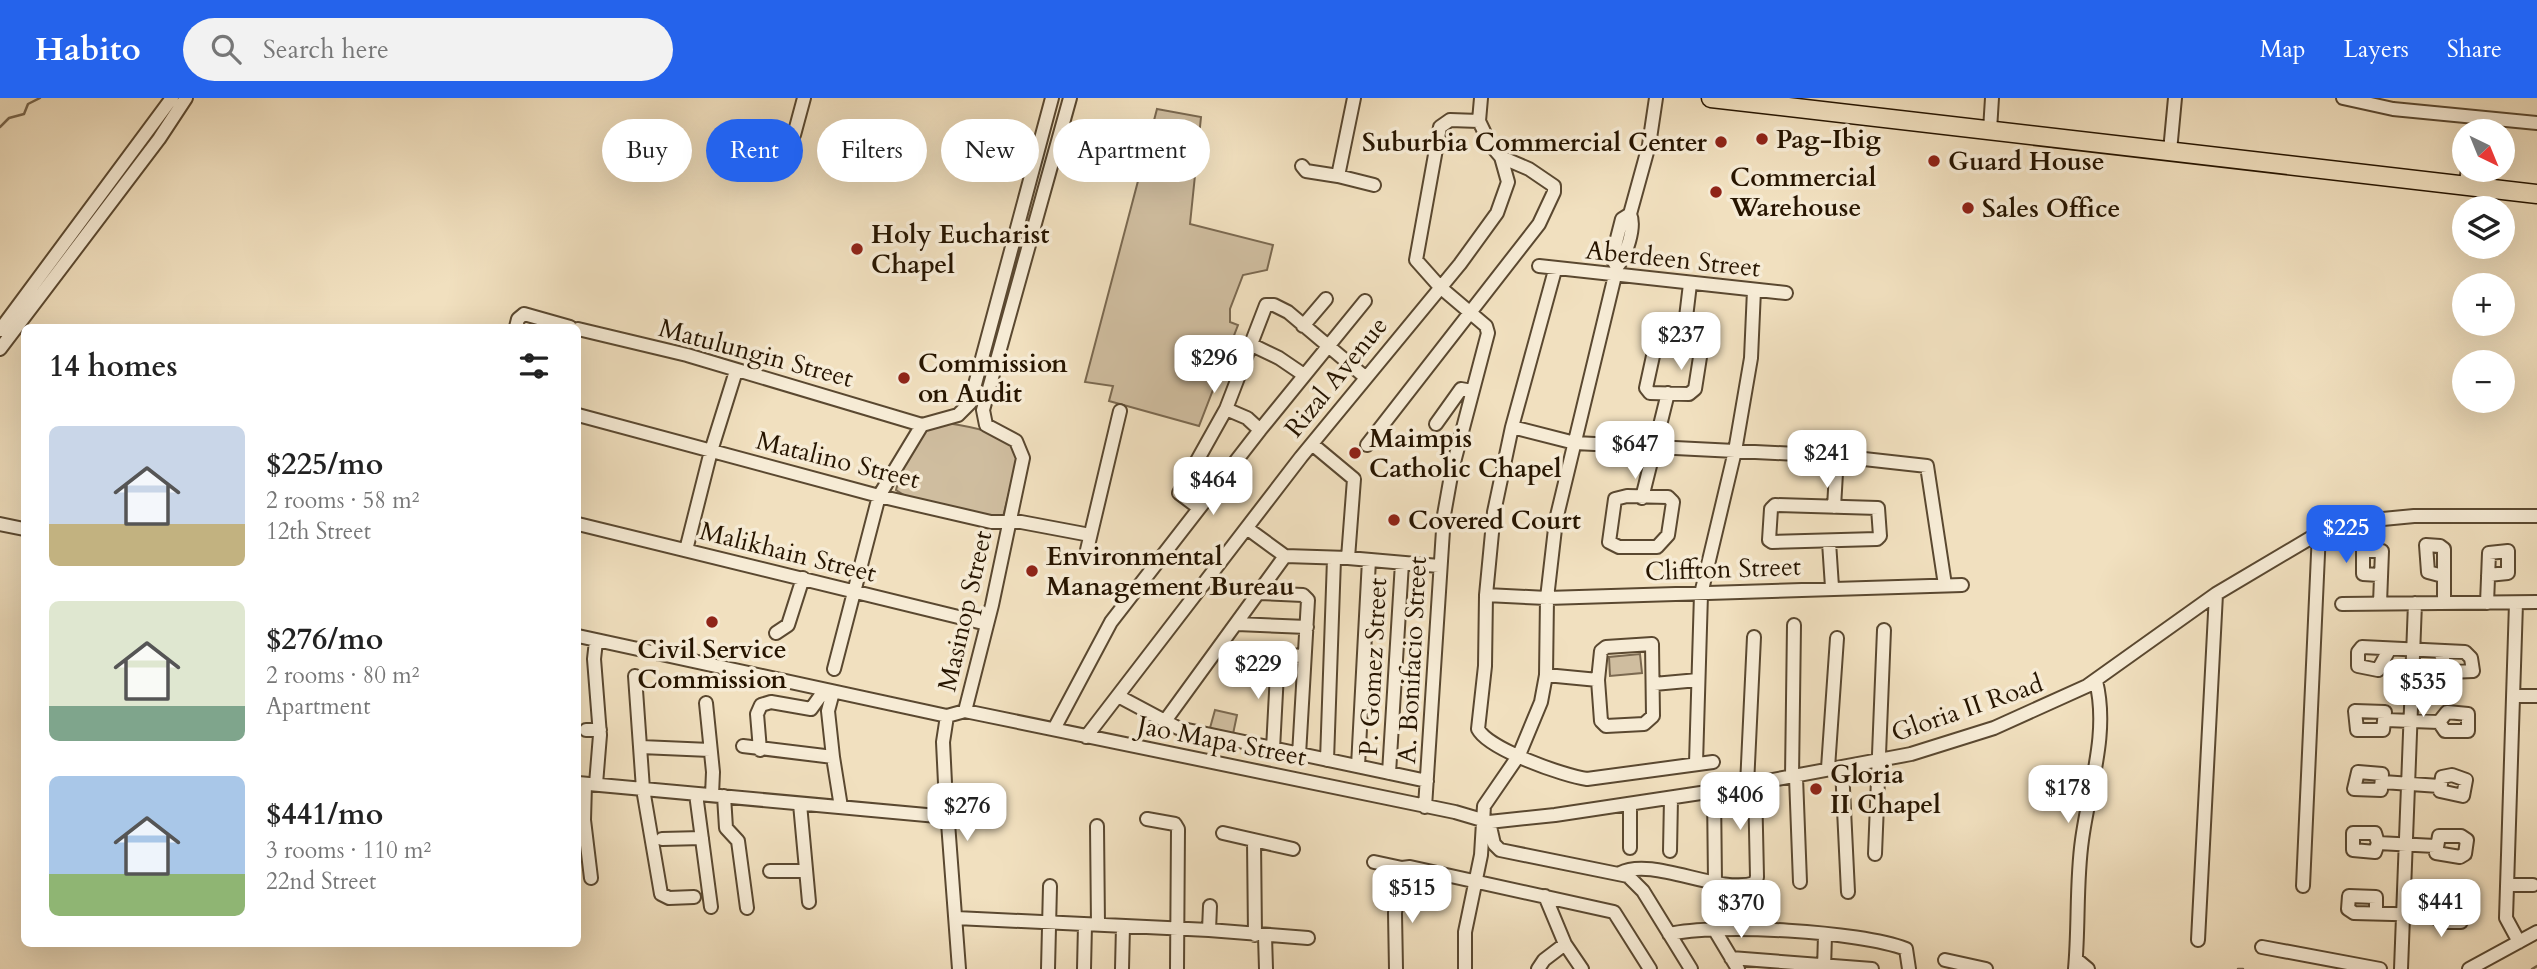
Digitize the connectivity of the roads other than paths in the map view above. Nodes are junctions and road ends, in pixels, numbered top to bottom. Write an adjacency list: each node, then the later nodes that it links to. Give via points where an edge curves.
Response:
1 (172, 98): 21 (street)
2 (186, 98): 23 (street)
3 (804, 98): 15 (street)
4 (1052, 98): 24 (street)
5 (1069, 98): 28 (street)
6 (1354, 98): 31 (street)
7 (1481, 98): 17 (street)
8 (1656, 98): 22 (street)
9 (1665, 98): 22 (street, via 1657,131)
10 (1712, 98): 20 (highway)
11 (1992, 98): 20 (street)
12 (2175, 98): 25 (street)
13 (2343, 98): 14 (street)
14 (2394, 104): 16 (street)
15 (798, 119)
16 (2466, 119)
17 (1479, 121): 26 (street, Rizal Avenue); 40 (street, A. Bonifacio Street, via 1450,120 1440,127 1416,261)
18 (2515, 123): 19 (street)
19 (2537, 123)
20 (1990, 130): 25 (highway)
21 (146, 132): 23 (street); 45 (street)
22 (1651, 135): 38 (street, via 1630,214 1633,220 1624,259)
23 (159, 139): 45 (street)
24 (1039, 145)
25 (2169, 151): 30 (highway)
26 (1501, 158): 40 (street, Rizal Avenue, via 1508,182 1497,213); 46 (street, via 1556,189 1539,224)
27 (1039, 160): 28 (street)
28 (1051, 163): 82 (street, Masinop Street, via 983,410 983,421 1016,441 1023,452)
29 (1302, 166): 31 (street, via 1306,171)
30 (2452, 174)
31 (1338, 176): 34 (street)
32 (1029, 182): 65 (street, via 970,403 958,415)
33 (2493, 182): 35 (highway)
34 (1374, 185)
35 (2537, 194)
36 (1539, 266): 37 (street, Aberdeen Street)
37 (1555, 270): 38 (street, Aberdeen Street); 66 (street)
38 (1616, 272): 39 (street, Aberdeen Street); 68 (street)
39 (1690, 284): 41 (street, Aberdeen Street); 52 (street)
40 (1440, 287): 46 (street, A. Bonifacio Street); 58 (street, Rizal Avenue)
41 (1754, 290): 42 (street, Aberdeen Street); 73 (street, via 1752,348)
42 (1786, 293)
43 (1325, 299): 49 (street)
44 (1365, 302): 54 (street)
45 (23, 309): 50 (street); 55 (street)
46 (1468, 311): 59 (street, A. Bonifacio Street, via 1488,333); 70 (street)
47 (518, 321): 48 (street)
48 (544, 324)
49 (1303, 326): 53 (street, via 1288,312 1266,305); 54 (street)
50 (0, 330)
51 (581, 330): 56 (street, Matulungin Street)
52 (1684, 334): 60 (street, via 1704,341 1695,389 1689,394); 60 (street, via 1658,333 1646,388 1650,393)
53 (1251, 345): 57 (street); 61 (street)
54 (1328, 346): 57 (street); 58 (street)
55 (0, 349)
56 (736, 371): 65 (street, Matulungin Street); 72 (street)
57 (1304, 375): 67 (street)
58 (1365, 377): 69 (street, Rizal Avenue)
59 (1472, 391): 64 (street, via 1461,389); 99 (street, A. Bonifacio Street, via 1452,470)
60 (1668, 393): 71 (street)
61 (1226, 409): 67 (street); 80 (street, via 1179,493)
62 (1120, 411): 88 (street)
63 (581, 416): 72 (street, Matalino Street)
64 (1436, 424)
65 (922, 425): 77 (street)
66 (1512, 427): 68 (street); 109 (street, via 1493,512)
67 (1260, 430): 75 (street)
68 (1575, 443): 71 (street); 110 (street, via 1556,520)
69 (1312, 444): 86 (street, Rizal Avenue); 95 (street, via 1354,479)
70 (1367, 445)
71 (1656, 447): 73 (street); 78 (street)
72 (710, 451): 77 (street, Matalino Street); 92 (street)
73 (1735, 451): 74 (street); 107 (street)
74 (1837, 456): 79 (street); 102 (street, via 1929,467)
75 (1225, 474): 76 (street); 80 (street)
76 (1243, 489)
77 (879, 496): 82 (street, Matalino Street); 105 (street)
78 (1642, 498): 78 (street, via 1615,499 1609,541 1613,545 1657,547 1666,539 1673,502 1668,497)
79 (1834, 507): 89 (street, via 1878,508 1880,536); 89 (street, via 1775,505 1771,509 1770,542)
80 (1199, 508): 152 (street, via 1111,622)
81 (2537, 516): 87 (street, Gloria II Road, via 2414,516 2341,523)
82 (1010, 523): 88 (street, Matalino Street); 118 (street, Masinop Street)
83 (0, 524): 85 (street)
84 (581, 525): 92 (street, Malikhain Street)
85 (21, 528)
86 (1248, 528): 94 (street); 142 (street, Rizal Avenue)
87 (2319, 531): 108 (street, Gloria II Road); 214 (street)
88 (1090, 535): 93 (street)
89 (1829, 542): 104 (street)
90 (2440, 545): 114 (street, via 2444,549)
91 (2375, 548): 112 (street, via 2382,551)
92 (686, 550): 101 (street, Malikhain Street)
93 (1087, 550)
94 (1285, 556): 96 (street); 106 (street)
95 (1348, 558): 96 (street); 97 (street)
96 (1334, 559): 164 (street)
97 (1370, 560): 98 (street); 168 (street)
98 (1402, 564): 99 (street); 171 (street, P. Gomez Street)
99 (1439, 566): 173 (street, A. Bonifacio Street)
100 (2488, 575): 100 (street, via 2491,550 2508,551 2508,572); 115 (street)
101 (803, 578): 105 (street, Malikhain Street); 123 (street, via 788,625)
102 (1945, 585): 103 (street, Cliffton Street); 104 (street, Cliffton Street)
103 (1962, 585)
104 (1832, 587): 107 (street, Cliffton Street)
105 (854, 591): 118 (street, Malikhain Street); 134 (street)
106 (1259, 593): 119 (street); 121 (street, via 1306,596)
107 (1701, 594): 110 (street, Cliffton Street); 138 (street)
108 (2216, 594): 139 (street, Gloria II Road); 239 (street)
109 (1486, 595): 110 (street, Cliffton Street); 162 (street, via 1478,729 1483,737)
110 (1547, 598): 135 (street)
111 (2537, 602): 116 (street)
112 (2380, 603): 113 (street); 117 (street)
113 (2414, 603): 114 (street); 129 (street)
114 (2444, 603): 115 (street)
115 (2487, 603): 116 (street)
116 (2516, 603): 143 (street)
117 (2342, 604)
118 (988, 624): 146 (street, Masinop Street)
119 (1237, 624): 121 (street); 130 (street)
120 (1794, 625): 172 (street)
121 (1307, 626): 133 (street)
122 (1884, 630): 166 (street)
123 (776, 633)
124 (581, 637): 127 (street)
125 (1754, 637): 177 (street)
126 (1837, 638): 169 (street)
127 (596, 641): 141 (street); 154 (street)
128 (2389, 649): 128 (street, via 2362,647 2358,652 2360,668 2378,670); 129 (street)
129 (2413, 649): 131 (street); 149 (street)
130 (1216, 651): 132 (street); 150 (street)
131 (2440, 652): 131 (street, via 2465,652 2471,658 2472,673 2450,673)
132 (1278, 654): 133 (street); 158 (street)
133 (1304, 656): 161 (street)
134 (834, 669)
135 (1546, 675): 137 (street); 162 (street, via 1541,702)
136 (635, 676): 157 (street)
137 (1598, 680): 140 (street, via 1601,651 1651,643); 140 (street, via 1601,721 1606,726 1649,721)
138 (1699, 680): 140 (street); 167 (street)
139 (2096, 681): 166 (street, Gloria II Road, via 1994,728); 245 (street, via 2102,728 2081,843)
140 (1654, 684)
141 (828, 692): 147 (street); 160 (street, via 811,709 771,702 761,705 757,714); 163 (street)
142 (1118, 696): 150 (street); 155 (street, Rizal Avenue)
143 (2514, 696): 144 (street); 215 (street)
144 (2537, 696)
145 (706, 703): 159 (street)
146 (965, 711): 147 (street, Jao Mapa Street); 152 (street, Jao Mapa Street)
147 (947, 716): 188 (street, via 943,742)
148 (2386, 720): 149 (street)
149 (2410, 720): 151 (street); 175 (street)
150 (1166, 721): 158 (street, via 1178,728)
151 (2440, 722)
152 (1054, 729): 155 (street, Jao Mapa Street)
153 (586, 730): 154 (street)
154 (600, 730): 176 (street)
155 (1086, 737): 187 (street, Jao Mapa Street)
156 (743, 746): 160 (street)
157 (641, 747): 159 (street); 179 (street)
158 (1273, 749): 161 (street)
159 (710, 750): 182 (street)
160 (760, 750): 163 (street)
161 (1299, 755): 164 (street)
162 (1519, 755): 167 (street, via 1587,779); 190 (street, via 1485,805)
163 (833, 757): 186 (street)
164 (1327, 760): 168 (street)
165 (1713, 762): 167 (street)
166 (1878, 762): 170 (street, Gloria II Road); 202 (street)
167 (1696, 763)
168 (1358, 766): 171 (street)
169 (1828, 768): 170 (street, Gloria II Road); 172 (street, Gloria II Road)
170 (1842, 768): 217 (street)
171 (1389, 774): 173 (street)
172 (1794, 777): 177 (street, Gloria II Road); 212 (street)
173 (1427, 781): 187 (street, A. Bonifacio Street)
174 (2383, 782): 175 (street)
175 (2409, 782): 178 (street); 197 (street)
176 (586, 784): 179 (street); 209 (street, via 584,820)
177 (1751, 785): 180 (street, Gloria II Road); 211 (street, via 1757,881 1750,885)
178 (2439, 786)
179 (643, 789): 181 (street); 219 (street, via 661,894)
180 (1714, 791): 183 (street, Gloria II Road); 211 (street)
181 (696, 794): 182 (street); 193 (street)
182 (718, 795): 184 (street); 223 (street, via 726,828 738,841)
183 (1671, 798): 185 (street, Gloria II Road); 201 (street)
184 (800, 804): 186 (street); 206 (street)
185 (1630, 804): 190 (street, Gloria II Road); 199 (street)
186 (841, 807): 188 (street)
187 (1425, 807): 190 (street, Jao Mapa Street)
188 (948, 817): 227 (street)
189 (1147, 819): 231 (street, via 1175,824 1178,829)
190 (1485, 821): 208 (street, via 1500,850); 210 (street)
191 (1097, 826): 229 (street)
192 (1223, 833): 195 (street)
193 (702, 838): 194 (street); 222 (street)
194 (662, 839)
195 (1254, 841): 200 (street); 236 (street)
196 (2378, 843): 197 (street)
197 (2407, 844): 198 (street); 225 (street)
198 (2435, 846)
199 (1630, 848)
200 (1293, 849)
201 (1670, 851)
202 (1875, 854)
203 (1374, 862): 204 (street)
204 (1406, 867): 210 (street); 253 (street, via 1395,913)
205 (770, 871): 206 (street)
206 (804, 871): 220 (street)
207 (2537, 872): 216 (street)
208 (1620, 873): 211 (street, via 1632,866); 237 (street, via 1643,891)
209 (591, 878)
210 (1470, 879): 218 (street); 254 (street, via 1459,932); 255 (street)
211 (1716, 882)
212 (1800, 882)
213 (1050, 886): 228 (street)
214 (2303, 886)
215 (2507, 886): 216 (street); 240 (street, via 2506,918)
216 (2535, 888)
217 (1848, 892)
218 (1545, 896): 241 (street); 258 (street, via 1614,912)
219 (694, 897)
220 (809, 902)
221 (1210, 905): 233 (street)
222 (711, 907)
223 (747, 908)
224 (2376, 914): 224 (street, via 2354,913 2348,909 2348,896 2374,897); 225 (street)
225 (2404, 915): 226 (street); 265 (street)
226 (2431, 915): 226 (street, via 2443,922 2460,922 2462,903 2438,899)
227 (956, 918): 228 (street); 247 (street)
228 (1048, 924): 229 (street); 248 (street)
229 (1091, 925): 230 (street); 249 (street)
230 (1123, 926): 231 (street); 250 (street)
231 (1175, 928): 233 (street); 251 (street)
232 (1714, 929): 235 (street); 237 (street, via 1698,929); 244 (street)
233 (1209, 930): 236 (street)
234 (2537, 932): 240 (street)
235 (1825, 934): 246 (street); 261 (street, via 1906,949)
236 (1260, 935): 238 (street); 252 (street)
237 (1679, 937): 259 (street)
238 (1308, 938)
239 (2197, 940)
240 (2519, 942): 266 (street)
241 (1565, 944): 256 (street); 257 (street)
242 (2262, 947): 264 (street)
243 (1945, 961): 262 (street)
244 (1735, 963): 246 (street)
245 (2075, 964): 263 (street)
246 (1825, 966): 260 (street)
247 (959, 969)
248 (1048, 969)
249 (1084, 969)
250 (1122, 969)
251 (1177, 969)
252 (1266, 969)
253 (1396, 969)
254 (1459, 969)
255 (1465, 969)
256 (1538, 969)
257 (1582, 969)
258 (1650, 969)
259 (1690, 969)
260 (1872, 969)
261 (1909, 969)
262 (1986, 969)
263 (2088, 969)
264 (2380, 969)
265 (2401, 969)
266 (2469, 969)

